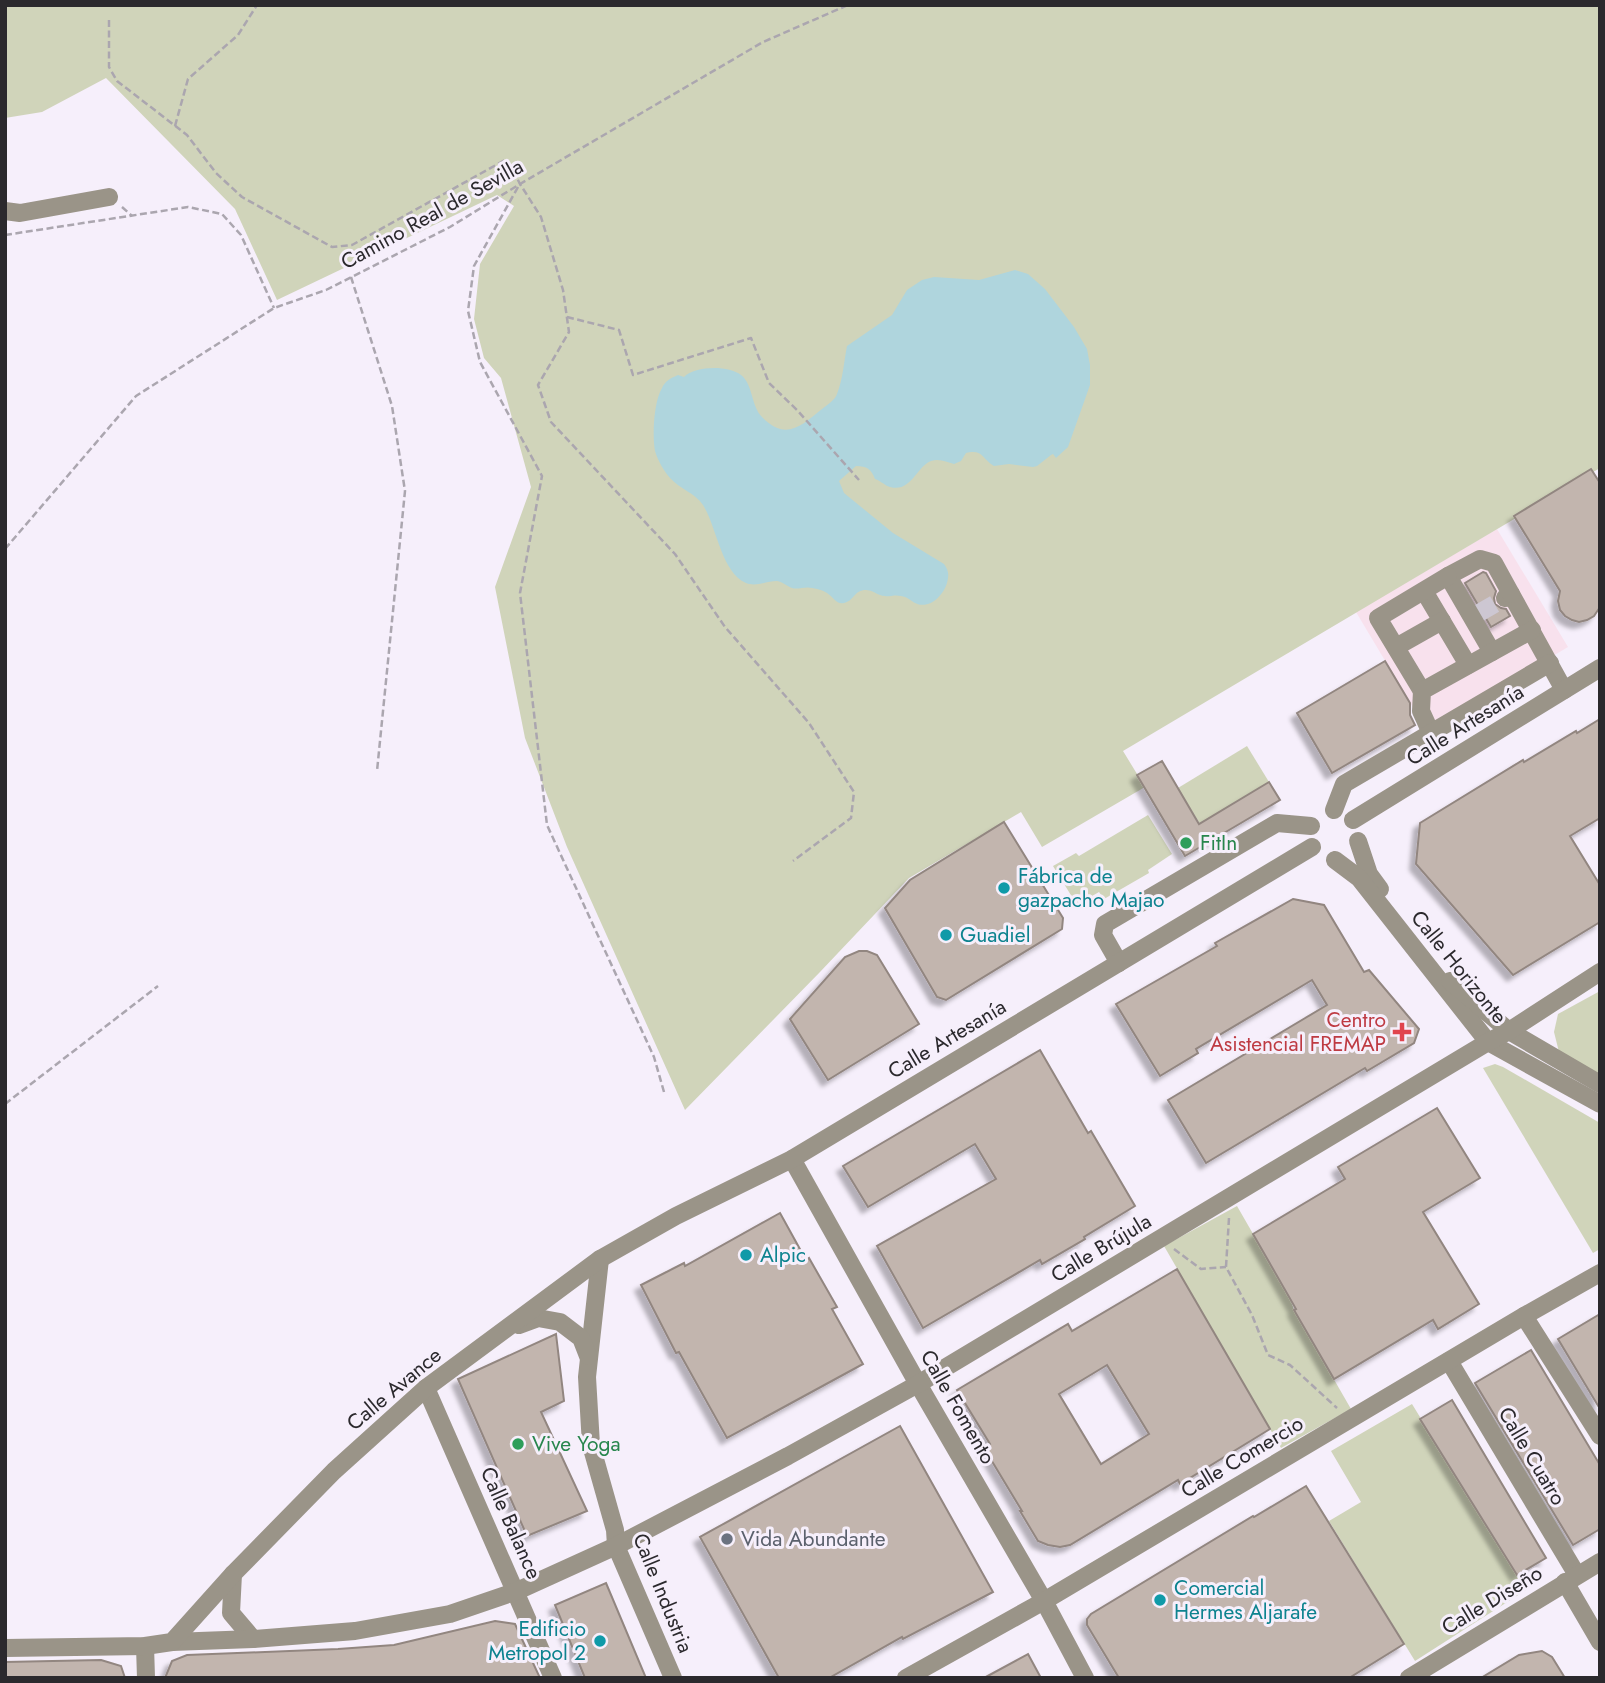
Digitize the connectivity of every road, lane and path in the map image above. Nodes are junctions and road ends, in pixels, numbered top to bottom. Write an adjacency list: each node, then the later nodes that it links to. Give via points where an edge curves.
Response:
1 (257, 5): 4 (path, via 238,35 188,79)
2 (848, 5): 5 (path, Camino Real de Sevilla, via 763,42)
3 (109, 20): 4 (path, via 109,66 117,81)
4 (175, 125): 5 (path, via 242,197 332,247 352,245 505,160)
5 (520, 184): 9 (path, Camino Real de Sevilla, via 450,227); 11 (path, via 541,218); 40 (path, via 474,266 468,311 480,362 542,476 520,593 548,825 654,1057)
6 (110, 197): 7 (street, via 20,213)
7 (5, 211)
8 (5, 235): 10 (path, via 188,207 222,214 241,234)
9 (351, 277): 10 (path, Camino Real de Sevilla); 26 (path, via 393,406 405,491)
10 (274, 308): 13 (path, Camino Real de Sevilla, via 136,396)
11 (567, 317): 12 (path, via 619,330 633,375 751,338 769,383); 33 (path, via 569,332 538,385 551,422 675,554 725,627 809,723 854,792 850,818)
12 (859, 480)
13 (5, 549)
14 (1448, 576): 15 (street); 17 (street, via 1480,559 1494,564 1508,596); 19 (street, via 1476,615)
15 (1424, 590): 16 (street); 18 (street, via 1378,618)
16 (1442, 621): 18 (street); 21 (street)
17 (1532, 630): 19 (street); 20 (street)
18 (1396, 648): 24 (street)
19 (1492, 652): 21 (street)
20 (1549, 663): 23 (street); 25 (street)
21 (1468, 665): 24 (street)
22 (1600, 668): 23 (street, Calle Artesanía)
23 (1564, 690): 28 (street, Calle Artesanía)
24 (1422, 691): 25 (street, via 1421,711)
25 (1431, 733): 27 (street, via 1344,784)
26 (377, 771)
27 (1334, 810): 28 (street); 29 (street, via 1324,812)
28 (1353, 820): 30 (street)
29 (1311, 826): 31 (street); 34 (street, via 1277,823 1105,924 1103,935)
30 (1358, 841): 32 (street, via 1350,854); 37 (street, Calle Horizonte, via 1368,874 1447,979)
31 (1312, 847): 32 (street, via 1322,857); 34 (street, Calle Artesanía)
32 (1335, 860): 38 (street, Calle Horizonte, via 1359,878)
33 (793, 861)
34 (1119, 963): 43 (street, Calle Artesanía)
35 (1600, 972): 37 (street, Calle Brújula)
36 (158, 986): 41 (path)
37 (1509, 1031): 38 (street, Calle Brújula); 39 (street, Calle Horizonte)
38 (1488, 1042): 42 (street, Calle Horizonte); 44 (street, Calle Brújula)
39 (1600, 1084)
40 (664, 1092)
41 (5, 1104)
42 (1600, 1104)
43 (792, 1159): 46 (street, Calle Artesanía); 53 (street, Calle Fomento)
44 (1230, 1197): 45 (street, Calle Brújula); 47 (path)
45 (1160, 1239): 47 (path, via 1201,1269); 53 (street, Calle Brújula)
46 (600, 1259): 50 (street, Calle Avance); 51 (street, Calle Industria)
47 (1226, 1267): 55 (path, via 1268,1356 1290,1365)
48 (1600, 1273): 49 (street, Calle Comercio)
49 (1524, 1316): 52 (street, Calle Comercio); 56 (street)
50 (506, 1329): 51 (street, via 538,1318 560,1322 581,1338); 54 (street, Calle Avance)
51 (589, 1359): 57 (street, Calle Industria, via 591,1445)
52 (1449, 1361): 55 (street, Calle Comercio); 60 (street, Calle Cuatro)
53 (918, 1384): 57 (street, Calle Brújula); 62 (street, Calle Fomento)
54 (426, 1388): 59 (street, Calle Avance, via 334,1471); 61 (street, Calle Balance)
55 (1350, 1419): 62 (street, Calle Comercio)
56 (1600, 1436)
57 (616, 1546): 61 (street); 70 (street, Calle Industria)
58 (1600, 1562): 60 (street, Calle Diseño)
59 (233, 1574): 63 (street, via 231,1612); 64 (street, Calle Avance)
60 (1571, 1579): 65 (street, Calle Cuatro); 73 (street, Calle Diseño)
61 (517, 1591): 63 (street, via 423,1619 355,1631); 69 (street, Calle Balance)
62 (1044, 1601): 71 (street, Calle Comercio); 72 (street, Calle Fomento)
63 (253, 1639): 64 (street)
64 (172, 1642): 66 (street)
65 (1600, 1642)
66 (145, 1646): 67 (street); 68 (street)
67 (5, 1648)
68 (146, 1678)
69 (554, 1678)
70 (673, 1678)
71 (906, 1678)
72 (1085, 1678)
73 (1409, 1678)

